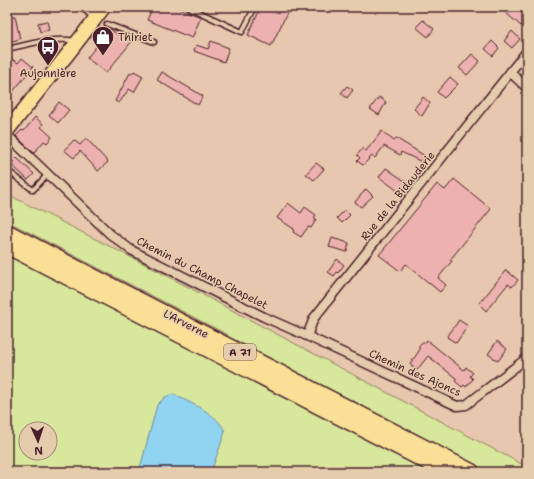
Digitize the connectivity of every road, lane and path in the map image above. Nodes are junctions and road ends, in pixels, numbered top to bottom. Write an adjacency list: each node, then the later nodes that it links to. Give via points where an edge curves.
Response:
1 (84, 7): 4 (street)
2 (188, 7): 3 (lane, via 242,32)
3 (254, 7)
4 (102, 16): 5 (main road); 6 (lane)
5 (78, 41): 7 (lane, via 50,40); 11 (main road)
6 (154, 42)
7 (7, 49)
8 (527, 51): 9 (street, Rue de la Bidauderie)
9 (510, 72): 10 (street); 17 (street, Rue de la Bidauderie, via 314,318)
10 (527, 88)
11 (7, 131)
12 (7, 136): 14 (street, Chemin du Champ Chapelet)
13 (7, 170): 14 (lane, via 33,190)
14 (48, 174): 17 (street, Chemin du Champ Chapelet, via 110,234 131,250 264,317)
15 (7, 232): 20 (highway, L'Arverne / A 71)
16 (7, 246): 19 (highway, L'Arverne / A 71)
17 (308, 336): 18 (street, Chemin des Ajoncs, via 457,406 466,405)
18 (527, 358)
19 (446, 472)
20 (472, 472)

